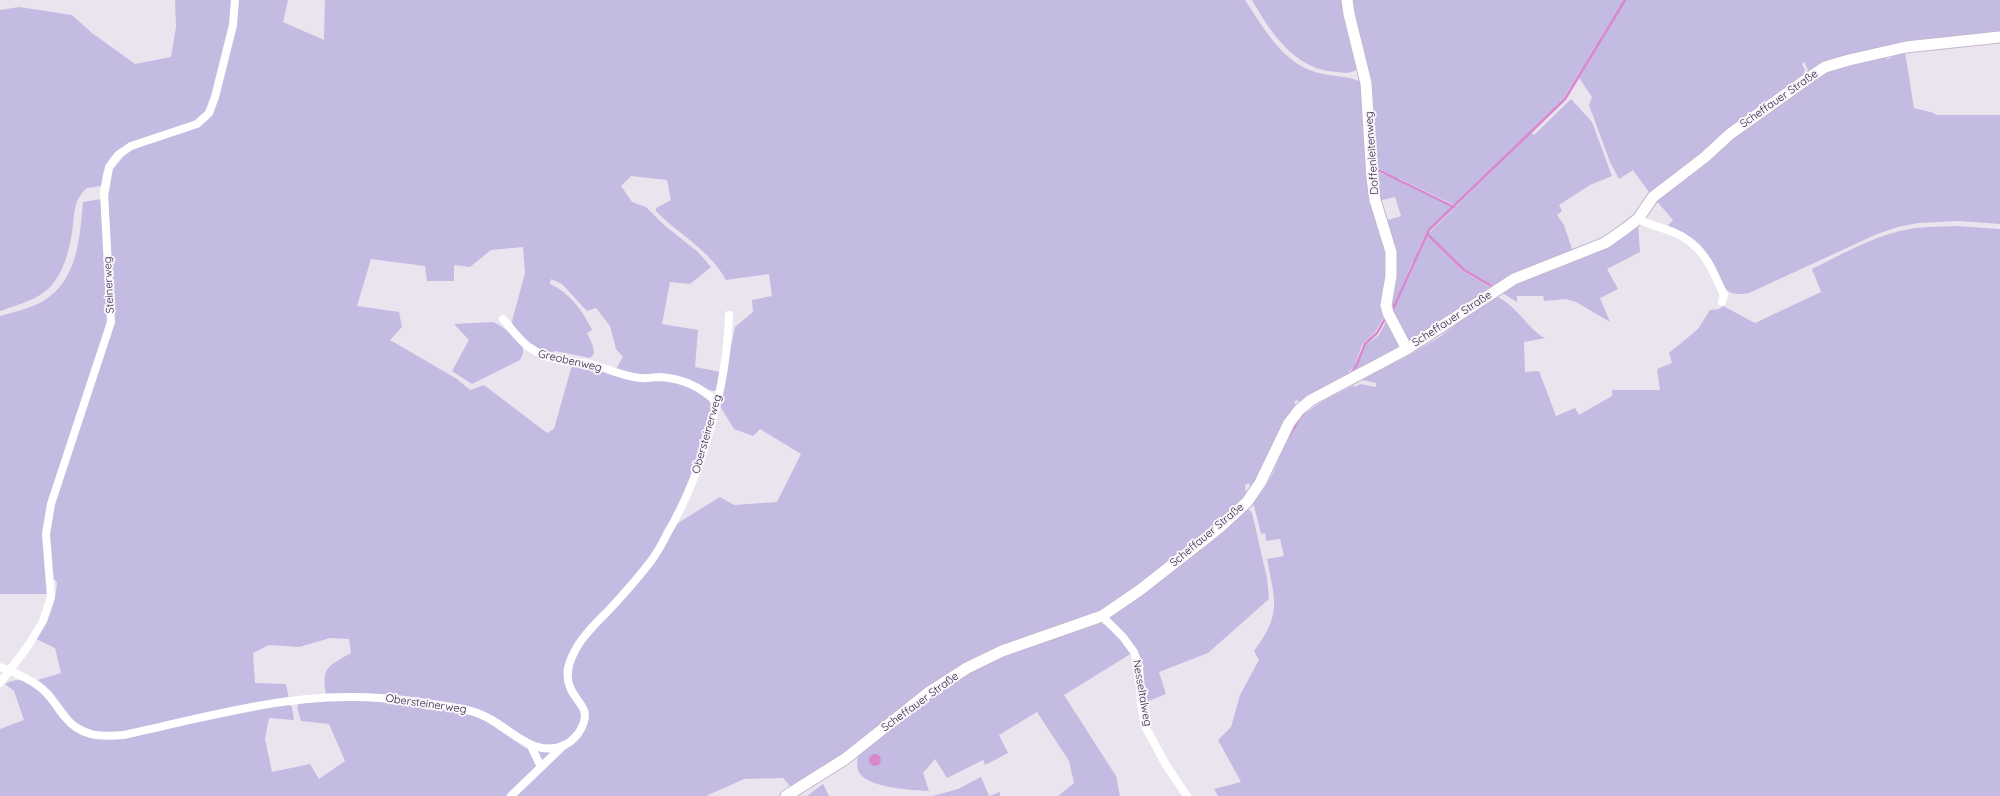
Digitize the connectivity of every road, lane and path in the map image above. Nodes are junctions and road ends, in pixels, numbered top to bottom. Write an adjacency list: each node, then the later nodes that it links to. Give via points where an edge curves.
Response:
1 (235, 0): 12 (street, Steinerweg, via 233,25 209,113 197,124 131,146 118,155 109,167 104,193 111,322 51,504 46,534 51,597 43,621)
2 (1347, 0): 8 (street, Doffenleitenweg, via 1366,83 1374,192 1391,252 1391,276 1386,305)
3 (2000, 37): 4 (street, Scheffauer Straße, via 1906,47 1825,68 1742,125 1653,197)
4 (1638, 219): 5 (street, via 1678,234 1702,252 1708,259 1724,295); 8 (street, Scheffauer Straße, via 1605,243 1514,279)
5 (1722, 302)
6 (729, 315): 9 (street, Obersteinerweg, via 728,339)
7 (503, 319): 9 (street, Greobenweg, via 533,352 563,361 592,364 627,376 678,379 705,391)
8 (1407, 349): 10 (street, Scheffauer Straße, via 1311,400 1299,410 1289,423 1260,483 1247,502 1219,528 1140,590)
9 (716, 402): 14 (street, Obersteinerweg, via 701,460 675,520 653,559 587,633 571,657 567,672 570,687 585,710 586,719 578,735)
10 (1102, 616): 18 (street, Scheffauer Straße, via 1010,648 967,668 928,693 845,759); 19 (street, Nesseltalweg, via 1134,652 1139,666 1145,726)
11 (0, 667): 12 (street, Obersteinerweg)
12 (9, 670): 13 (street, Steinerweg); 15 (street, Obersteinerweg, via 40,687 76,728 89,734 124,735 285,702 368,697 462,708 492,720)
13 (0, 683)
14 (564, 745): 15 (street, via 546,748); 16 (street, Obersteinerweg)
15 (531, 746): 16 (street)
16 (541, 767): 17 (street, Obersteinerweg)
17 (511, 796)
18 (786, 796)
19 (1187, 796)

